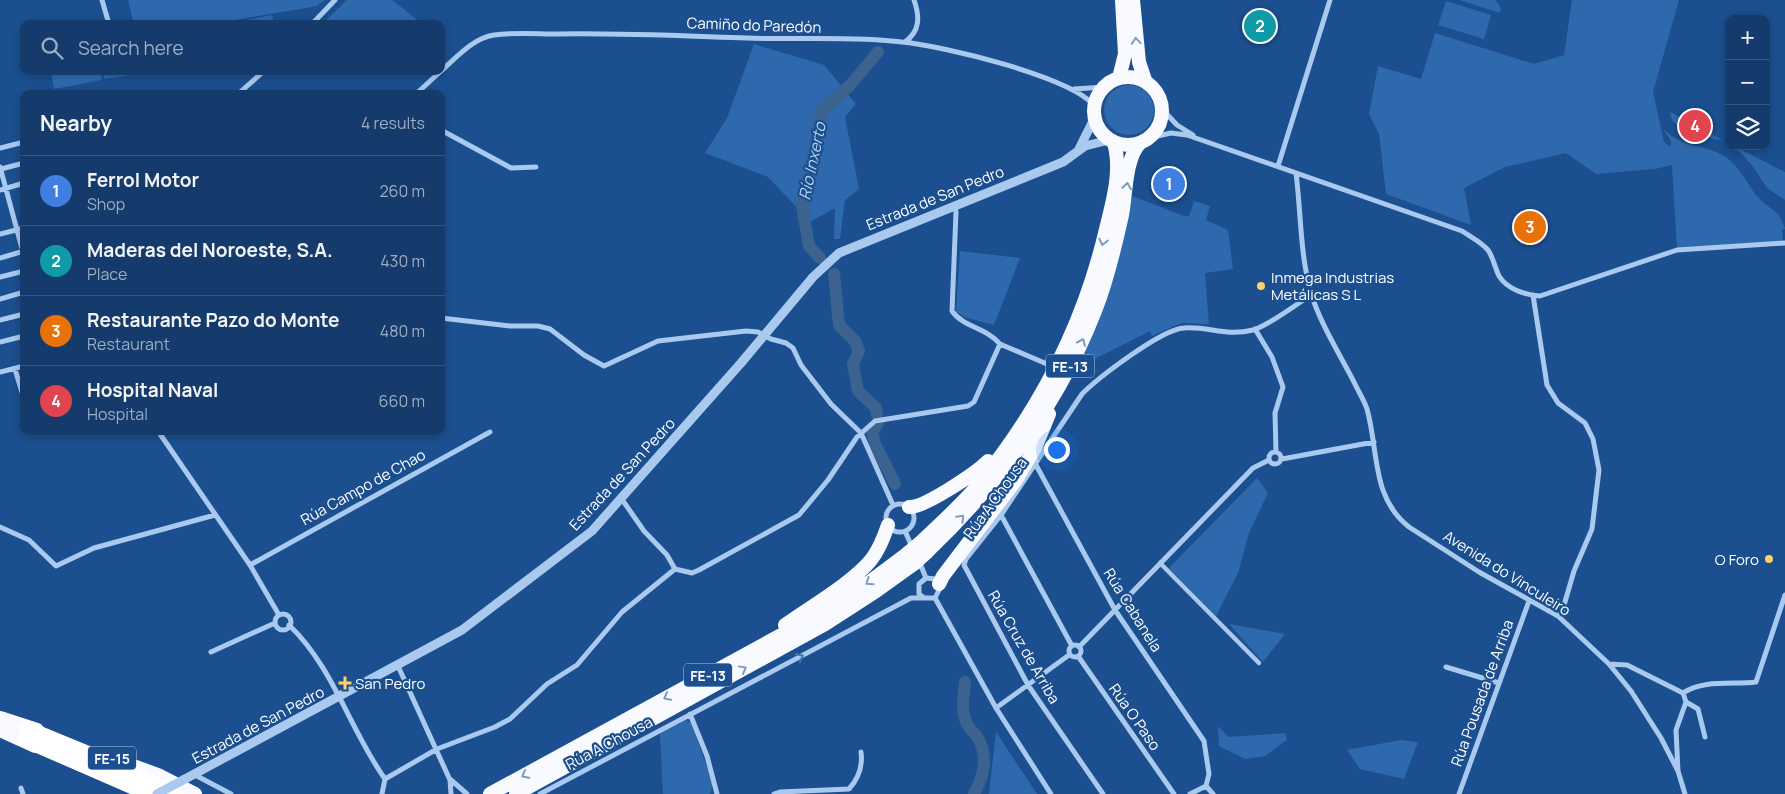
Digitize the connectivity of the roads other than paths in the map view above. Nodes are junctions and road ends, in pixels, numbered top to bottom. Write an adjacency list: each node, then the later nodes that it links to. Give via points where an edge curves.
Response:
1 (102, 0): 7 (street)
2 (335, 0): 8 (street)
3 (914, 0): 9 (street, via 920,15 914,35)
4 (1122, 0): 13 (highway, via 1125,54)
5 (1133, 0): 14 (highway, one-way to 5, via 1138,62)
6 (1330, 0): 29 (street)
7 (107, 20)
8 (316, 20)
9 (905, 42): 10 (street, Camiño do Paredón, via 633,33 493,35 471,45); 16 (street, Camiño do Paredón, via 986,60)
10 (445, 68)
11 (259, 75): 17 (street)
12 (437, 75): 18 (street, Camiño do Paredón)
13 (1119, 78): 14 (highway); 15 (highway)
14 (1145, 80): 19 (highway, via 1157,92)
15 (1104, 87): 16 (street); 20 (highway, via 1098,94)
16 (1071, 88): 20 (street)
17 (243, 90)
18 (420, 90)
19 (1163, 110): 22 (street); 24 (highway, FE-13, via 1160,126)
20 (1094, 111): 23 (highway, FE-13, via 1097,125); 27 (street)
21 (445, 132): 30 (street, via 511,168)
22 (1198, 138): 24 (street, via 1170,133); 29 (street)
23 (1112, 141): 24 (highway, via 1125,145); 27 (street); 63 (highway, FE-13, one-way to 63, via 1118,167 1099,262 1066,347)
24 (1144, 141): 62 (highway, FE-13, one-way to 24, via 1096,310 1122,216 1131,156)
25 (20, 143): 26 (street)
26 (0, 148)
27 (1079, 149): 35 (street, Estrada de San Pedro, via 1063,162)
28 (20, 164): 31 (street)
29 (1278, 166): 32 (street)
30 (536, 167)
31 (0, 168): 34 (street)
32 (1296, 172): 46 (street, Avenida do Vinculeiro, via 1306,271); 47 (street, via 1462,231 1489,252 1499,276 1508,287)
33 (20, 185): 34 (street)
34 (3, 189): 37 (street)
35 (954, 205): 53 (street, Estrada de San Pedro, via 839,253); 56 (street, via 952,311 957,318 981,329)
36 (20, 228): 37 (street)
37 (16, 229): 38 (street); 39 (street)
38 (0, 232)
39 (20, 243)
40 (1785, 243): 47 (street, via 1678,250 1540,296)
41 (20, 254): 42 (street)
42 (0, 258)
43 (20, 272): 44 (street)
44 (0, 277)
45 (20, 293): 48 (street)
46 (1312, 294): 52 (street, Rúa A Chousa); 67 (street, Avenida do Vinculeiro, via 1366,407)
47 (1533, 295): 94 (street, via 1548,385 1558,403 1584,423 1593,439 1599,470 1592,529)
48 (0, 299)
49 (20, 315): 51 (street)
50 (445, 318): 53 (street, via 550,329 604,366 658,341 746,331)
51 (0, 320)
52 (1255, 329): 68 (street, via 1272,356 1283,387 1275,413); 71 (street, Rúa A Chousa, via 1233,334 1185,328 1166,334 1087,389)
53 (765, 335): 65 (street, via 793,348 801,365 831,404); 72 (street, Estrada de San Pedro)
54 (20, 337): 55 (street)
55 (0, 342)
56 (1000, 344): 57 (street); 65 (street, via 978,395 968,406 875,421)
57 (1047, 364)
58 (20, 367): 59 (street)
59 (15, 369): 60 (street); 61 (street)
60 (0, 372)
61 (20, 381)
62 (1056, 391): 80 (highway, FE-13, one-way to 62, via 985,493 1013,458); 88 (highway, via 1035,448 1021,472)
63 (1030, 414): 74 (highway, via 977,472 921,505); 80 (highway, FE-13, via 978,485)
64 (490, 432): 84 (street, Rúa Campo de Chao)
65 (861, 433): 73 (street); 85 (street, via 799,515 699,570)
66 (161, 435): 75 (street)
67 (1374, 442): 69 (street); 91 (street, Avenida do Vinculeiro, via 1382,491 1399,519)
68 (1276, 452): 69 (street); 70 (street, via 1270,454)
69 (1282, 459): 70 (street, via 1275,465)
70 (1269, 460): 82 (street, via 1253,468)
71 (1036, 464): 76 (street, Rúa A Chousa); 92 (street, Rúa Cabanela)
72 (621, 498): 85 (street); 105 (street, Estrada de San Pedro, via 592,530 469,624)
73 (893, 505): 74 (street); 77 (street, via 886,514)
74 (909, 507): 79 (street, via 914,517 913,524)
75 (215, 515): 78 (street, via 94,548 56,566 29,540); 84 (street)
76 (1001, 515): 83 (street, Rúa A Chousa); 97 (street)
77 (888, 525): 79 (street, via 892,530); 103 (highway, via 871,560 855,575)
78 (0, 528)
79 (905, 531): 87 (street)
80 (923, 548): 81 (highway, FE-13, bridge)
81 (911, 558): 103 (highway, FE-13, one-way to 103, via 818,615); 137 (highway, FE-13, one-way to 81, via 825,624 876,591)
82 (1160, 563): 92 (street); 102 (street)
83 (964, 564): 108 (street, Rúa Cruz de Arriba)
84 (250, 565): 93 (street)
85 (675, 569): 118 (street, via 622,612 577,665 547,684 510,719)
86 (954, 572): 88 (street)
87 (926, 578): 88 (street, via 934,579); 90 (street, via 919,584)
88 (938, 588): 90 (street, via 928,600); 112 (street)
89 (1785, 595): 109 (street, via 1756,682 1708,684)
90 (922, 598): 113 (street, Rúa A Chousa, one-way to 90, via 911,598)
91 (1529, 602): 94 (street, Avenida do Vinculeiro); 107 (street, Rúa Pousada de Arriba)
92 (1115, 610): 98 (street); 124 (street, Rúa Cabanela, via 1204,741 1208,767)
93 (279, 615): 95 (street); 96 (street, via 288,616)
94 (1558, 616): 104 (street, Avenida do Vinculeiro)
95 (275, 623): 96 (street, via 282,629); 99 (street)
96 (289, 625): 110 (street, via 301,636)
97 (1072, 646): 98 (street); 100 (street, via 1068,650)
98 (1079, 648): 101 (street)
99 (211, 652)
100 (1069, 655): 101 (street); 108 (street)
101 (1078, 656): 126 (street, Rúa O Paso)
102 (1259, 663)
103 (728, 664): 136 (highway, FE-13, one-way to 136)
104 (1609, 664): 109 (street, via 1627,665); 120 (street, Avenida do Vinculeiro, via 1636,699)
105 (398, 666): 110 (street, Estrada de San Pedro); 118 (street)
106 (1446, 667): 107 (street)
107 (1499, 683): 144 (street, Rúa Pousada de Arriba)
108 (1028, 685): 112 (street); 141 (street, Rúa Cruz de Arriba)
109 (1683, 693): 111 (street)
110 (340, 697): 121 (street, Estrada de San Pedro); 122 (street, via 373,763)
111 (1686, 702): 117 (street, via 1698,709); 120 (street, via 1676,730)
112 (996, 708): 140 (street)
113 (690, 714): 138 (street, Rúa A Chousa); 139 (street, via 707,756)
114 (0, 718): 116 (highway, FE-15)
115 (0, 730): 116 (highway, FE-15)
116 (25, 734): 127 (highway, FE-15); 128 (highway); 130 (highway, via 116,765); 131 (highway, FE-15, via 52,734 158,775)
117 (1705, 737)
118 (437, 749): 122 (street); 123 (street)
119 (861, 752): 125 (street, via 862,763 857,780 849,789)
120 (1678, 771): 145 (street)
121 (194, 774): 129 (street, Estrada de San Pedro, bridge); 132 (street)
122 (385, 779): 133 (street)
123 (450, 780): 134 (street); 135 (street)
124 (1206, 786): 142 (street); 143 (street)
125 (778, 793)
126 (1172, 793)
127 (132, 794)
128 (150, 794)
129 (157, 794)
130 (176, 794)
131 (195, 794)
132 (231, 794)
133 (382, 794)
134 (451, 794)
135 (467, 794)
136 (490, 794)
137 (516, 794)
138 (540, 794)
139 (717, 794)
140 (1051, 794)
141 (1102, 794)
142 (1190, 794)
143 (1213, 794)
144 (1458, 794)
145 (1685, 794)

